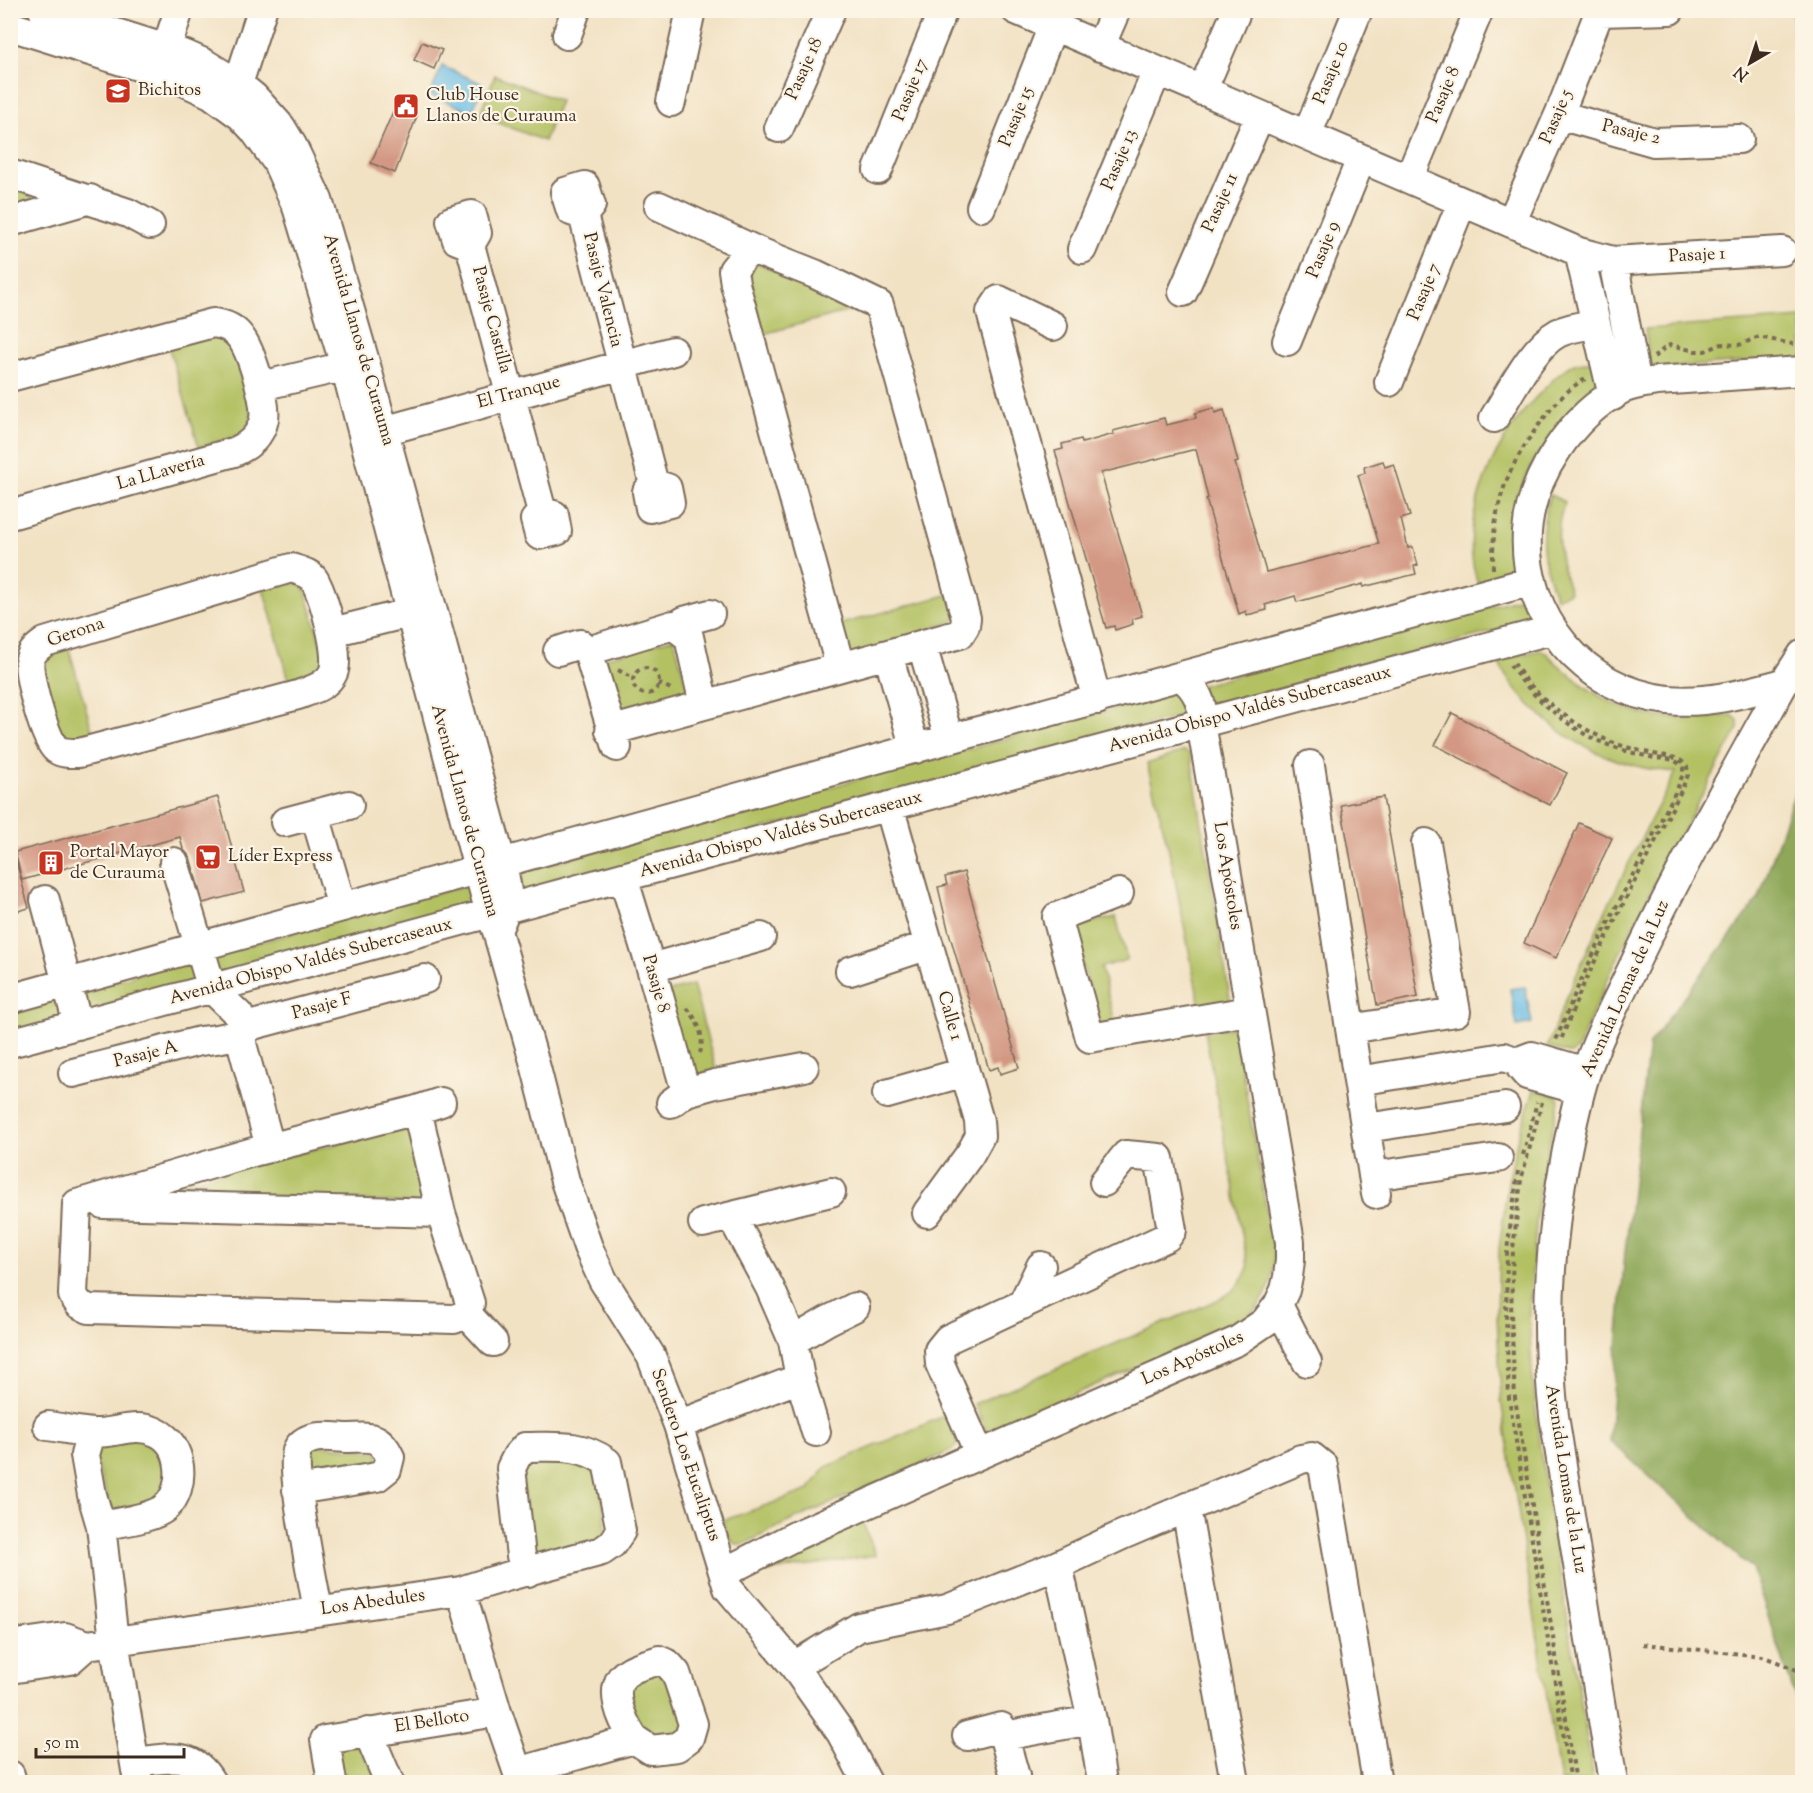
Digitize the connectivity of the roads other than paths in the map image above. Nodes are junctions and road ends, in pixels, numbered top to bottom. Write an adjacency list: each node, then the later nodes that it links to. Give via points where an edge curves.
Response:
1 (44, 10): 17 (street, Avenida Llanos de Curauma)
2 (179, 10): 17 (street)
3 (262, 10): 20 (street)
4 (691, 10): 21 (street)
5 (831, 10): 24 (street, Pasaje 18)
6 (943, 10): 28 (street, Pasaje 17)
7 (1016, 10): 15 (street, Pasaje 1)
8 (1116, 10): 16 (street)
9 (1237, 10): 19 (street)
10 (1358, 10): 25 (street, Pasaje 10)
11 (1479, 10): 30 (street, Pasaje 8)
12 (1670, 10): 13 (street)
13 (1600, 11): 23 (street, Pasaje 5)
14 (10, 26): 20 (street, Avenida Llanos de Curauma, via 179,79 211,94)
15 (1053, 26): 16 (street, Pasaje 1); 34 (street, Pasaje 15)
16 (1100, 47): 18 (street, Pasaje 1)
17 (166, 50): 20 (street, Avenida Llanos de Curauma, via 204,63)
18 (1157, 71): 19 (street, Pasaje 1); 40 (street, Pasaje 13)
19 (1202, 91): 22 (street, Pasaje 1)
20 (232, 94): 50 (street, Avenida Llanos de Curauma, via 241,116 267,146 285,180)
21 (671, 102)
22 (1260, 115): 25 (street, Pasaje 1); 45 (street, Pasaje 11)
23 (1559, 115): 26 (street, Pasaje 2, via 1654,142); 37 (street, Pasaje 5)
24 (778, 128)
25 (1307, 135): 27 (street, Pasaje 1)
26 (1739, 139)
27 (1361, 159): 30 (street, Pasaje 1); 48 (street, Pasaje 9)
28 (878, 170)
29 (10, 174): 31 (street)
30 (1409, 179): 32 (street, Pasaje 1)
31 (90, 199): 36 (street); 38 (street)
32 (1462, 202): 37 (street, Pasaje 1); 54 (street, Pasaje 7)
33 (659, 206): 41 (street)
34 (981, 207)
35 (583, 215): 51 (street, Pasaje Valencia)
36 (10, 222)
37 (1511, 223): 43 (street, Pasaje 1)
38 (150, 225)
39 (470, 245): 57 (street, Pasaje Castilla)
40 (1082, 249)
41 (757, 251): 69 (street, via 879,304 966,618 960,634); 74 (street, via 746,254 737,263 733,270 735,284)
42 (1782, 251): 44 (street, Pasaje 1)
43 (1579, 252): 44 (street, Pasaje 1); 46 (street)
44 (1613, 261): 56 (street)
45 (1183, 292)
46 (1595, 324): 56 (street); 58 (street, via 1570,328 1545,344 1527,363)
47 (1053, 326): 77 (street, via 999,300 991,312)
48 (1287, 341)
49 (674, 351): 51 (street, El Tranque)
50 (355, 364): 55 (street); 59 (street, Avenida Llanos de Curauma)
51 (621, 366): 57 (street, El Tranque); 60 (street, Pasaje Valencia)
52 (1803, 371): 56 (street, via 1657,381)
53 (10, 377): 55 (street, La LLavería, via 213,323 226,325 242,338)
54 (1389, 382)
55 (261, 386): 62 (street, La LLavería, via 264,418 248,446)
56 (1625, 390): 63 (street, via 1596,407 1574,428 1546,470 1527,533)
57 (511, 396): 59 (street, El Tranque); 61 (street, Pasaje Castilla)
58 (1494, 418)
59 (375, 433): 64 (street, Avenida Llanos de Curauma)
60 (654, 484)
61 (542, 512)
62 (10, 515)
63 (1532, 581): 67 (street); 75 (street)
64 (421, 610): 68 (street); 89 (street, Avenida Llanos de Curauma)
65 (710, 614): 66 (street, via 684,621)
66 (679, 629): 71 (street, via 673,625); 78 (street, via 689,637)
67 (1551, 630): 76 (street, via 1588,668 1611,683 1647,696 1708,700); 79 (street, Avenida Obispo Valdés Subercaseaux)
68 (332, 632): 68 (street, Gerona, via 315,580 291,568 45,642 30,657 29,667 49,740 56,749 79,753 314,689 327,682 334,672)
69 (922, 645): 72 (street); 80 (street)
70 (558, 651): 71 (street, via 580,644)
71 (588, 651): 78 (street, via 614,739)
72 (888, 654): 74 (street); 81 (street)
73 (1803, 655): 76 (street, Avenida Lomas de la Luz)
74 (840, 666): 78 (street)
75 (1181, 677): 77 (street); 79 (street, Los Apóstoles, via 1197,695)
76 (1784, 683): 113 (street, Avenida Lomas de la Luz, via 1659,913)
77 (1097, 700): 80 (street)
78 (704, 705)
79 (1201, 723): 84 (street, Avenida Obispo Valdés Subercaseaux); 104 (street, Los Apóstoles)
80 (949, 740): 81 (street)
81 (915, 749): 89 (street)
82 (1310, 765): 106 (street)
83 (349, 805): 85 (street)
84 (889, 806): 90 (street, Avenida Obispo Valdés Subercaseaux); 96 (street, Calle 1)
85 (315, 815): 86 (street); 93 (street)
86 (285, 822)
87 (1426, 843): 106 (street, via 1456,1012)
88 (174, 862): 97 (street)
89 (490, 867): 93 (street); 94 (street, Avenida Llanos de Curauma)
90 (623, 877): 94 (street, Avenida Obispo Valdés Subercaseaux); 98 (street, Pasaje 8)
91 (1119, 893): 104 (street, via 1057,916 1090,1038)
92 (45, 900): 101 (street)
93 (342, 907): 97 (street)
94 (498, 918): 102 (street, Avenida Obispo Valdés Subercaseaux); 135 (street, Sendero Los Eucaliptus, via 565,1181 588,1247 603,1280 651,1356)
95 (761, 937): 98 (street)
96 (928, 945): 99 (street); 110 (street, Calle 1)
97 (200, 947): 101 (street); 102 (street)
98 (651, 968): 109 (street, Pasaje 8, via 678,1097 715,1084)
99 (850, 971)
100 (426, 979): 107 (street, Pasaje F, via 253,1025)
101 (67, 983): 103 (street); 105 (street)
102 (208, 990): 105 (street, Avenida Obispo Valdés Subercaseaux); 107 (street)
103 (10, 999)
104 (1249, 1011): 128 (street, Los Apóstoles, via 1290,1242 1288,1277)
105 (78, 1025): 108 (street, Avenida Obispo Valdés Subercaseaux)
106 (1350, 1029): 112 (street)
107 (232, 1036): 111 (street, Pasaje A); 117 (street, via 242,1044)
108 (10, 1043)
109 (804, 1067)
110 (964, 1072): 114 (street); 123 (street, Calle 1, via 980,1136)
111 (73, 1073)
112 (1358, 1081): 113 (street, via 1504,1057); 116 (street)
113 (1583, 1081): 170 (street, Avenida Lomas de la Luz, via 1558,1196 1551,1252 1549,1367)
114 (887, 1094)
115 (1505, 1107): 116 (street)
116 (1366, 1128): 118 (street, via 1375,1186)
117 (261, 1150): 121 (street); 122 (street, via 429,1106)
118 (1498, 1158)
119 (1104, 1182): 127 (street, via 1126,1155 1159,1158 1172,1230 1167,1237)
120 (831, 1191): 124 (street)
121 (77, 1204): 122 (street); 130 (street, via 73,1295 89,1309 454,1318)
122 (441, 1213): 130 (street, via 470,1303)
123 (927, 1213)
124 (732, 1216): 125 (street); 131 (street)
125 (703, 1223)
126 (1041, 1266): 127 (street)
127 (1022, 1305): 139 (street, via 948,1339 939,1350 940,1364)
128 (1278, 1305): 133 (street); 139 (street, Los Apóstoles, via 1265,1322 1237,1341)
129 (855, 1307): 131 (street)
130 (467, 1314): 132 (street)
131 (793, 1341): 134 (street)
132 (493, 1342)
133 (1307, 1362)
134 (800, 1378): 135 (street); 137 (street)
135 (678, 1425): 145 (street, Sendero Los Eucaliptus)
136 (48, 1426): 138 (street)
137 (816, 1432)
138 (94, 1433): 142 (street, via 85,1455); 142 (street, via 136,1428 158,1432 172,1443 180,1476 165,1507 145,1517)
139 (979, 1453): 145 (street, Los Apóstoles, via 796,1535)
140 (297, 1490): 147 (street)
141 (1186, 1508): 143 (street); 168 (street); 169 (street, via 1301,1459 1312,1456 1323,1466)
142 (100, 1526): 148 (street)
143 (1058, 1565): 150 (street, via 947,1610 859,1627); 153 (street)
144 (528, 1572): 144 (street, via 602,1551 621,1531 607,1462 594,1453 578,1447 525,1447 517,1456 513,1479 521,1556); 146 (street, Los Abedules)
145 (724, 1572): 150 (street, Sendero Los Eucaliptus, via 728,1588)
146 (461, 1591): 147 (street, Los Abedules); 152 (street)
147 (318, 1611): 148 (street, Los Abedules)
148 (101, 1643): 149 (street, Los Abedules, via 65,1638); 151 (street, Los Abedules, via 70,1660); 158 (street)
149 (10, 1645)
150 (794, 1666): 166 (street, Sendero Los Eucaliptus, via 841,1734)
151 (10, 1669)
152 (496, 1712): 154 (street, El Belloto); 161 (street)
153 (1092, 1720): 156 (street); 167 (street)
154 (368, 1732): 164 (street, El Belloto, via 325,1740); 165 (street, El Belloto)
155 (967, 1736): 156 (street, via 1001,1727)
156 (1004, 1736): 160 (street)
157 (634, 1739): 161 (street)
158 (136, 1772): 163 (street, via 179,1758 193,1761)
159 (10, 1775): 162 (street)
160 (1015, 1776)
161 (520, 1777)
162 (12, 1782)
163 (211, 1782)
164 (332, 1782)
165 (389, 1782)
166 (867, 1782)
167 (1102, 1782)
168 (1235, 1782)
169 (1377, 1782)
170 (1613, 1782)

